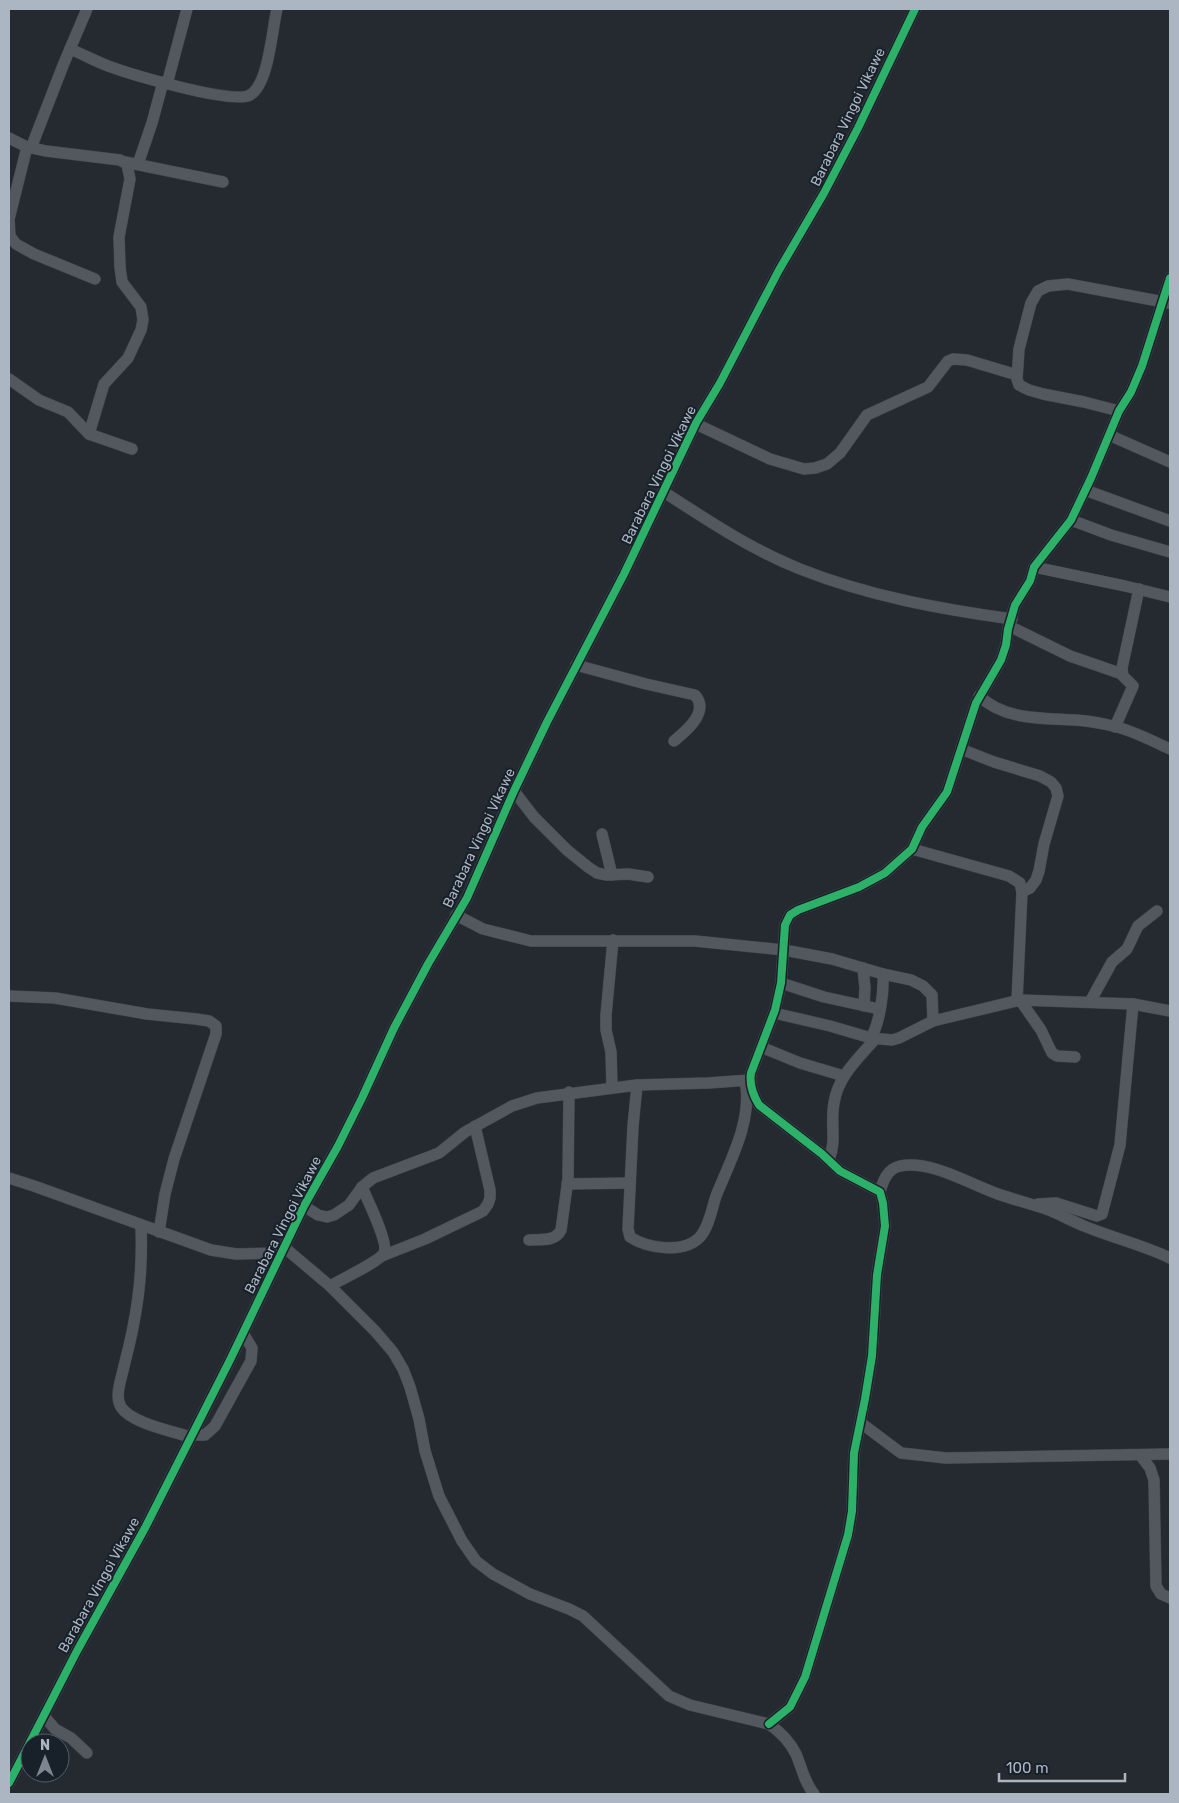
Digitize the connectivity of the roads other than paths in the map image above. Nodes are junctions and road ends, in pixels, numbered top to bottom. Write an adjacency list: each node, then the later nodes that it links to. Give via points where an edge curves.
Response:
1 (87, 9): 5 (street)
2 (187, 9): 6 (street)
3 (277, 9): 6 (street, via 268,64 259,85 250,95 224,95)
4 (914, 9): 18 (street, Barabara Vingoi Vikawe, via 824,193)
5 (70, 49): 6 (street, via 108,66); 8 (street)
6 (165, 83): 10 (street)
7 (9, 138): 8 (street)
8 (29, 148): 9 (street); 12 (street, via 9,219 10,236 16,244 34,254)
9 (125, 162): 10 (street); 19 (street, via 130,179 119,237 120,267 122,282 141,307 141,330 128,358 104,384)
10 (138, 164): 11 (street)
11 (223, 182)
12 (95, 278)
13 (1170, 278): 14 (street)
14 (1167, 302): 15 (street, via 1068,284 1048,286 1038,291 1031,303 1019,349); 17 (street, via 1131,392)
15 (1017, 375): 17 (street, via 1019,385 1029,390); 18 (street, via 967,360 948,361 928,387 867,415 840,453 827,464 815,468 804,469 770,459)
16 (9, 379): 19 (street, via 39,400 68,412)
17 (1119, 411): 20 (street)
18 (696, 424): 24 (street, Barabara Vingoi Vikawe)
19 (89, 434): 21 (street)
20 (1109, 435): 22 (street); 23 (street)
21 (132, 449)
22 (1170, 462)
23 (1085, 490): 25 (street); 26 (street)
24 (664, 492): 31 (street, via 722,529 799,569 911,602); 32 (street, Barabara Vingoi Vikawe)
25 (1071, 520): 27 (street); 28 (street)
26 (1170, 521)
27 (1170, 552)
28 (1034, 566): 29 (street); 31 (street, via 1030,581 1015,605)
29 (1139, 589): 30 (street); 33 (street)
30 (1170, 597)
31 (1011, 622): 33 (street, via 1070,656); 34 (street, via 1000,660)
32 (576, 664): 36 (street, via 695,695 699,703 697,718); 39 (street, Barabara Vingoi Vikawe)
33 (1122, 674): 35 (street, via 1133,686)
34 (979, 696): 35 (street, via 995,708 1010,713); 37 (street)
35 (1115, 726): 38 (street)
36 (674, 741)
37 (961, 749): 41 (street, via 948,792 922,827); 44 (street, via 1040,776 1056,788 1058,796 1040,871 1030,888)
38 (1170, 749)
39 (514, 792): 42 (street, via 534,817 576,858 597,873); 46 (street, Barabara Vingoi Vikawe, via 467,898)
40 (602, 834): 42 (street)
41 (912, 849): 44 (street, via 1009,876 1020,882); 48 (street, via 885,872 860,887 807,905 790,915 784,935)
42 (612, 875): 43 (street)
43 (648, 877)
44 (1022, 892): 53 (street)
45 (1157, 911): 54 (street, via 1138,926 1127,949 1112,962)
46 (456, 915): 47 (street, via 482,929 532,942); 77 (street, Barabara Vingoi Vikawe, via 414,989 338,1146)
47 (613, 940): 48 (street, via 696,941); 67 (street, via 606,1015)
48 (784, 950): 49 (street); 51 (street)
49 (863, 968): 50 (street); 56 (street)
50 (883, 974): 57 (street); 60 (street, via 923,986 932,995)
51 (781, 983): 56 (street); 59 (street)
52 (9, 996): 79 (street, via 55,998 196,1019 213,1022 216,1026 174,1159)
53 (1018, 1000): 54 (street); 60 (street); 63 (street, via 1041,1030 1052,1053)
54 (1090, 1002): 55 (street)
55 (1133, 1004): 58 (street); 76 (street, via 1120,1145 1102,1214 1097,1216 1056,1203)
56 (864, 1006): 57 (street)
57 (879, 1009): 61 (street)
58 (1170, 1011)
59 (774, 1013): 61 (street); 62 (street)
60 (933, 1021): 61 (street, via 899,1038)
61 (873, 1039): 64 (street)
62 (761, 1047): 64 (street); 65 (street)
63 (1075, 1057)
64 (844, 1076): 70 (street, via 834,1102 834,1144)
65 (747, 1080): 66 (street); 70 (street, via 759,1105); 73 (street, via 744,1121 700,1237 680,1247 647,1245 630,1237 627,1220)
66 (637, 1085): 67 (street); 73 (street)
67 (612, 1087): 68 (street)
68 (569, 1092): 69 (street, via 522,1102); 72 (street)
69 (475, 1126): 74 (street, via 439,1153 373,1178); 82 (street, via 490,1190 490,1198 482,1211)
70 (829, 1160): 75 (street, via 840,1171)
71 (9, 1178): 78 (street)
72 (567, 1184): 73 (street); 80 (street, via 558,1234)
73 (630, 1184)
74 (362, 1187): 77 (street, via 348,1205 334,1215 318,1215); 82 (street, via 385,1245)
75 (880, 1192): 76 (street, via 883,1181 894,1168 920,1167 953,1175 997,1194); 86 (street, via 885,1226 877,1276 872,1356)
76 (1034, 1205): 83 (street)
77 (304, 1206): 81 (street, Barabara Vingoi Vikawe)
78 (141, 1226): 79 (street); 87 (street, via 141,1285 119,1403 136,1419)
79 (158, 1232): 81 (street, via 219,1252 236,1254)
80 (529, 1240)
81 (283, 1250): 84 (street); 85 (street, Barabara Vingoi Vikawe)
82 (382, 1256): 84 (street)
83 (1170, 1258)
84 (330, 1286): 92 (street, via 375,1331 403,1369 439,1496 476,1561 530,1594 583,1616 669,1696 690,1706)
85 (244, 1333): 87 (street, Barabara Vingoi Vikawe); 87 (street, via 252,1348 251,1361 215,1426 205,1435)
86 (861, 1423): 89 (street, via 901,1453 946,1458); 92 (street, via 854,1453 848,1535 818,1636 805,1677 790,1707)
87 (190, 1436): 91 (street, Barabara Vingoi Vikawe, via 145,1528)
88 (1170, 1454): 89 (street)
89 (1140, 1455): 90 (street, via 1154,1480 1156,1586 1161,1594)
90 (1170, 1598)
91 (44, 1716): 93 (street); 94 (street, Barabara Vingoi Vikawe)
92 (769, 1724): 95 (street, via 793,1750)
93 (86, 1753)
94 (9, 1783)
95 (814, 1794)

